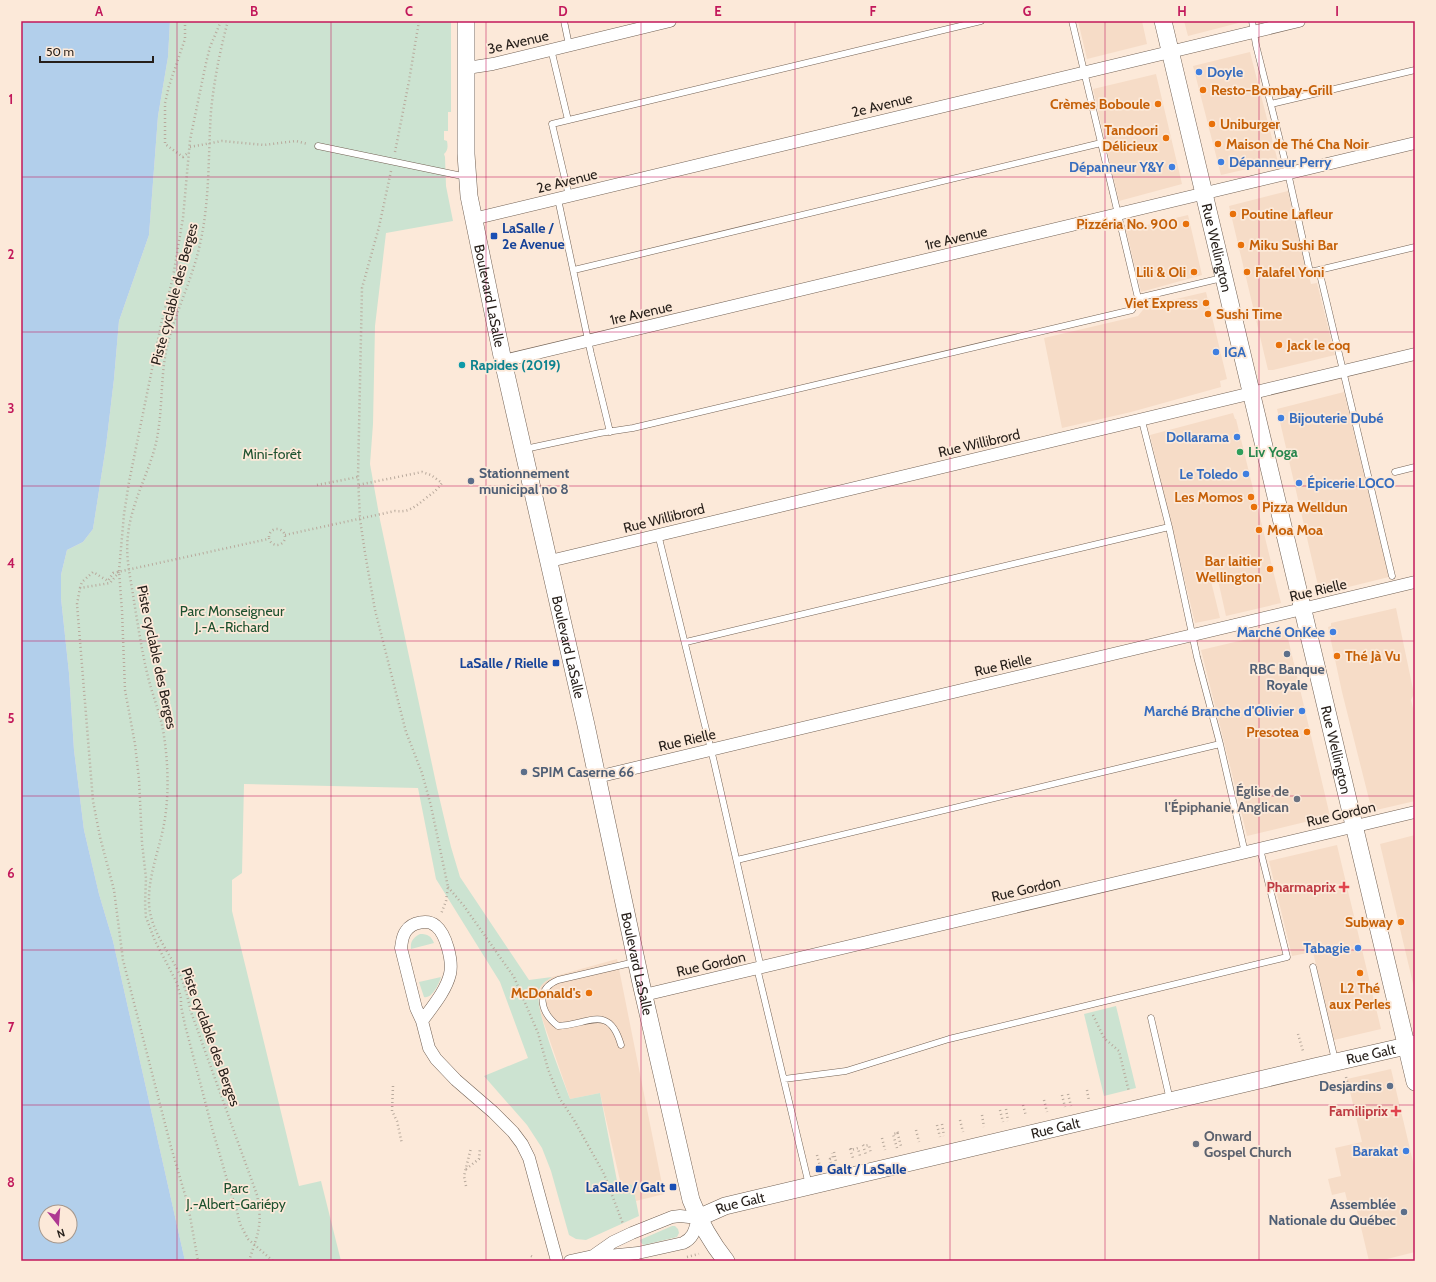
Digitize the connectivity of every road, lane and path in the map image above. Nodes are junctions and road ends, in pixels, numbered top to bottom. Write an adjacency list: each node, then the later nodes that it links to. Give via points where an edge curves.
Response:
1 (185, 21): 27 (path, via 185,39 166,103 165,144 183,157)
2 (221, 21): 26 (path, via 206,63)
3 (228, 21): 24 (path, Piste cyclable des Berges, via 221,47 211,111)
4 (419, 21): 28 (path)
5 (466, 21): 16 (main road, Boulevard LaSalle)
6 (564, 21): 13 (lane)
7 (670, 21): 13 (street, 3e Avenue)
8 (981, 21): 20 (lane)
9 (1072, 21): 18 (lane)
10 (1163, 21): 15 (main road, Rue Wellington)
11 (1298, 21): 12 (street, 2e Avenue)
12 (1253, 26): 15 (street, 2e Avenue); 19 (lane)
13 (569, 45): 14 (street, 3e Avenue)
14 (551, 49): 16 (street, 3e Avenue); 20 (lane)
15 (1170, 52): 18 (street, 2e Avenue); 31 (main road, Rue Wellington)
16 (467, 68): 30 (main road, Boulevard LaSalle)
17 (1415, 70): 19 (lane)
18 (1085, 72): 22 (lane); 32 (street, 2e Avenue)
19 (1271, 104): 29 (lane)
20 (568, 120): 32 (lane, via 552,124)
21 (296, 141): 24 (path, via 264,145 222,141)
22 (1101, 143): 33 (lane); 36 (lane)
23 (1415, 143): 29 (street, 1re Avenue)
24 (210, 144): 26 (path); 59 (path, Piste cyclable des Berges, via 208,198 200,244 166,350 158,433 131,516 128,536)
25 (318, 146): 28 (lane)
26 (190, 147): 27 (path)
27 (189, 152): 60 (path, via 184,218 129,482)
28 (393, 162): 30 (lane); 50 (path, via 362,288)
29 (1288, 173): 31 (street, 1re Avenue); 37 (lane, via 1310,272)
30 (467, 177): 34 (main road, Boulevard LaSalle)
31 (1204, 193): 33 (street, 1re Avenue); 38 (main road, Rue Wellington)
32 (564, 197): 34 (street, 2e Avenue); 36 (lane)
33 (1119, 214): 39 (lane); 40 (street, 1re Avenue)
34 (473, 219): 42 (main road, Boulevard LaSalle)
35 (1415, 247): 37 (lane)
36 (574, 270): 40 (lane)
37 (1319, 270): 43 (lane)
38 (1224, 278): 39 (lane); 44 (main road, Rue Wellington)
39 (1138, 298): 46 (lane, via 1132,310)
40 (588, 340): 42 (street, 1re Avenue); 46 (lane)
41 (1415, 354): 43 (street, Rue Willibrord)
42 (504, 361): 47 (main road, Boulevard LaSalle)
43 (1342, 372): 44 (street, Rue Willibrord); 61 (lane)
44 (1251, 393): 45 (street, Rue Willibrord); 64 (main road, Rue Wellington)
45 (1142, 420): 54 (lane); 55 (street, Rue Willibrord)
46 (610, 432): 47 (lane)
47 (524, 450): 58 (main road, Boulevard LaSalle)
48 (1415, 467): 49 (lane)
49 (1395, 472)
50 (358, 477): 51 (path); 52 (path)
51 (317, 485)
52 (358, 485): 53 (path); 53 (path, via 422,472 431,474 442,483 435,493 417,506 402,512 395,511)
53 (360, 519): 56 (path); 75 (path, via 375,610 406,732 422,773 431,806)
54 (1169, 527): 65 (lane); 66 (lane)
55 (658, 534): 58 (street, Rue Willibrord); 66 (lane)
56 (285, 535): 57 (path, via 280,544 274,545); 57 (path, via 280,529 275,529 270,531)
57 (268, 539): 59 (path)
58 (550, 561): 69 (main road, Boulevard LaSalle)
59 (129, 569): 60 (path); 140 (path, Piste cyclable des Berges, via 148,678 162,725 168,780 165,817 150,891 151,916 157,933 183,981 252,1176 261,1221)
60 (119, 572): 63 (path, via 110,583); 63 (path, via 113,573 108,581 93,572 82,582); 140 (path, via 125,690 139,780 146,917 155,942 178,984 184,1025 230,1190 240,1224)
61 (1392, 576)
62 (1415, 582): 64 (street, Rue Rielle)
63 (80, 588): 142 (path, via 77,604 93,801 114,890 123,960 188,1204)
64 (1302, 609): 65 (street, Rue Rielle); 71 (main road, Rue Wellington)
65 (1192, 635): 67 (lane); 68 (street, Rue Rielle)
66 (686, 642): 68 (lane)
67 (1220, 744): 73 (lane); 74 (lane)
68 (711, 750): 69 (street, Rue Rielle); 74 (lane)
69 (597, 777): 77 (main road, Boulevard LaSalle)
70 (1415, 812): 71 (street, Rue Gordon)
71 (1354, 827): 72 (street, Rue Gordon); 86 (main road, Rue Wellington)
72 (1260, 849): 73 (street, Rue Gordon); 81 (lane, via 1287,957)
73 (1245, 853): 79 (street, Rue Gordon)
74 (737, 860): 79 (lane)
75 (448, 887): 76 (path, via 446,901); 139 (path, via 514,977 538,1033 560,1100 604,1174)
76 (436, 925): 83 (street, via 442,932 452,966 443,990); 83 (street, via 428,922 417,923 406,930 402,938 401,948 416,1008)
77 (637, 962): 80 (main road, Boulevard LaSalle); 85 (lane, via 558,980 543,993 546,1014 558,1026 596,1018 604,1020 617,1032)
78 (1313, 966): 88 (lane)
79 (759, 968): 80 (street, Rue Gordon); 90 (lane)
80 (644, 995): 138 (main road, Boulevard LaSalle, via 691,1200)
81 (1088, 1006): 90 (lane, via 949,1039 846,1071); 94 (path, via 1104,1038 1119,1051)
82 (1151, 1018): 100 (lane)
83 (422, 1021): 145 (street, via 429,1048 436,1059 498,1117 522,1144 529,1158)
84 (1298, 1034): 87 (path)
85 (621, 1045)
86 (1411, 1045): 88 (main road, Rue Galt); 91 (main road, Rue Wellington)
87 (1303, 1051)
88 (1336, 1062): 100 (main road, Rue Galt)
89 (1346, 1077): 95 (path)
90 (784, 1079): 137 (lane)
91 (1415, 1082)
92 (393, 1086): 121 (path, via 392,1111)
93 (1087, 1090): 99 (path)
94 (1129, 1092)
95 (1350, 1092)
96 (1068, 1094): 102 (path)
97 (1062, 1095): 103 (path)
98 (1044, 1100): 106 (path)
99 (1089, 1101)
100 (1171, 1101): 137 (main road, Rue Galt)
101 (1023, 1105): 108 (path)
102 (1071, 1106)
103 (1065, 1107)
104 (1006, 1109): 110 (path)
105 (1000, 1110): 111 (path)
106 (1047, 1112)
107 (982, 1114): 114 (path)
108 (1026, 1116)
109 (960, 1120): 116 (path)
110 (1008, 1121)
111 (1003, 1122)
112 (942, 1124): 117 (path)
113 (938, 1125): 118 (path)
114 (984, 1127)
115 (916, 1130): 120 (path)
116 (963, 1132)
117 (944, 1136)
118 (940, 1137)
119 (882, 1138): 126 (path)
120 (919, 1142)
121 (402, 1144)
122 (901, 1146): 125 (path, via 897,1131 898,1133 893,1134)
123 (471, 1148): 135 (path)
124 (480, 1148): 135 (path, via 479,1159)
125 (897, 1148)
126 (885, 1150)
127 (871, 1154): 129 (path, via 869,1145 863,1145)
128 (817, 1155): 134 (path)
129 (866, 1155)
130 (860, 1156): 131 (path, via 858,1148 851,1149)
131 (853, 1158)
132 (836, 1162): 133 (path, via 833,1153)
133 (831, 1163)
134 (820, 1166)
135 (466, 1169): 136 (path)
136 (466, 1186)
137 (810, 1186): 138 (main road, Rue Galt, via 725,1206)
138 (698, 1218): 141 (street, Rue Galt, via 672,1217 632,1233); 141 (street, Rue Galt, via 694,1233 683,1243 624,1255); 147 (main road, Boulevard LaSalle)
139 (625, 1227)
140 (254, 1245): 143 (path, Piste cyclable des Berges); 144 (path)
141 (593, 1256): 146 (street, Rue Galt)
142 (198, 1261)
143 (248, 1261)
144 (273, 1261)
145 (556, 1261)
146 (570, 1261)
147 (726, 1261)

